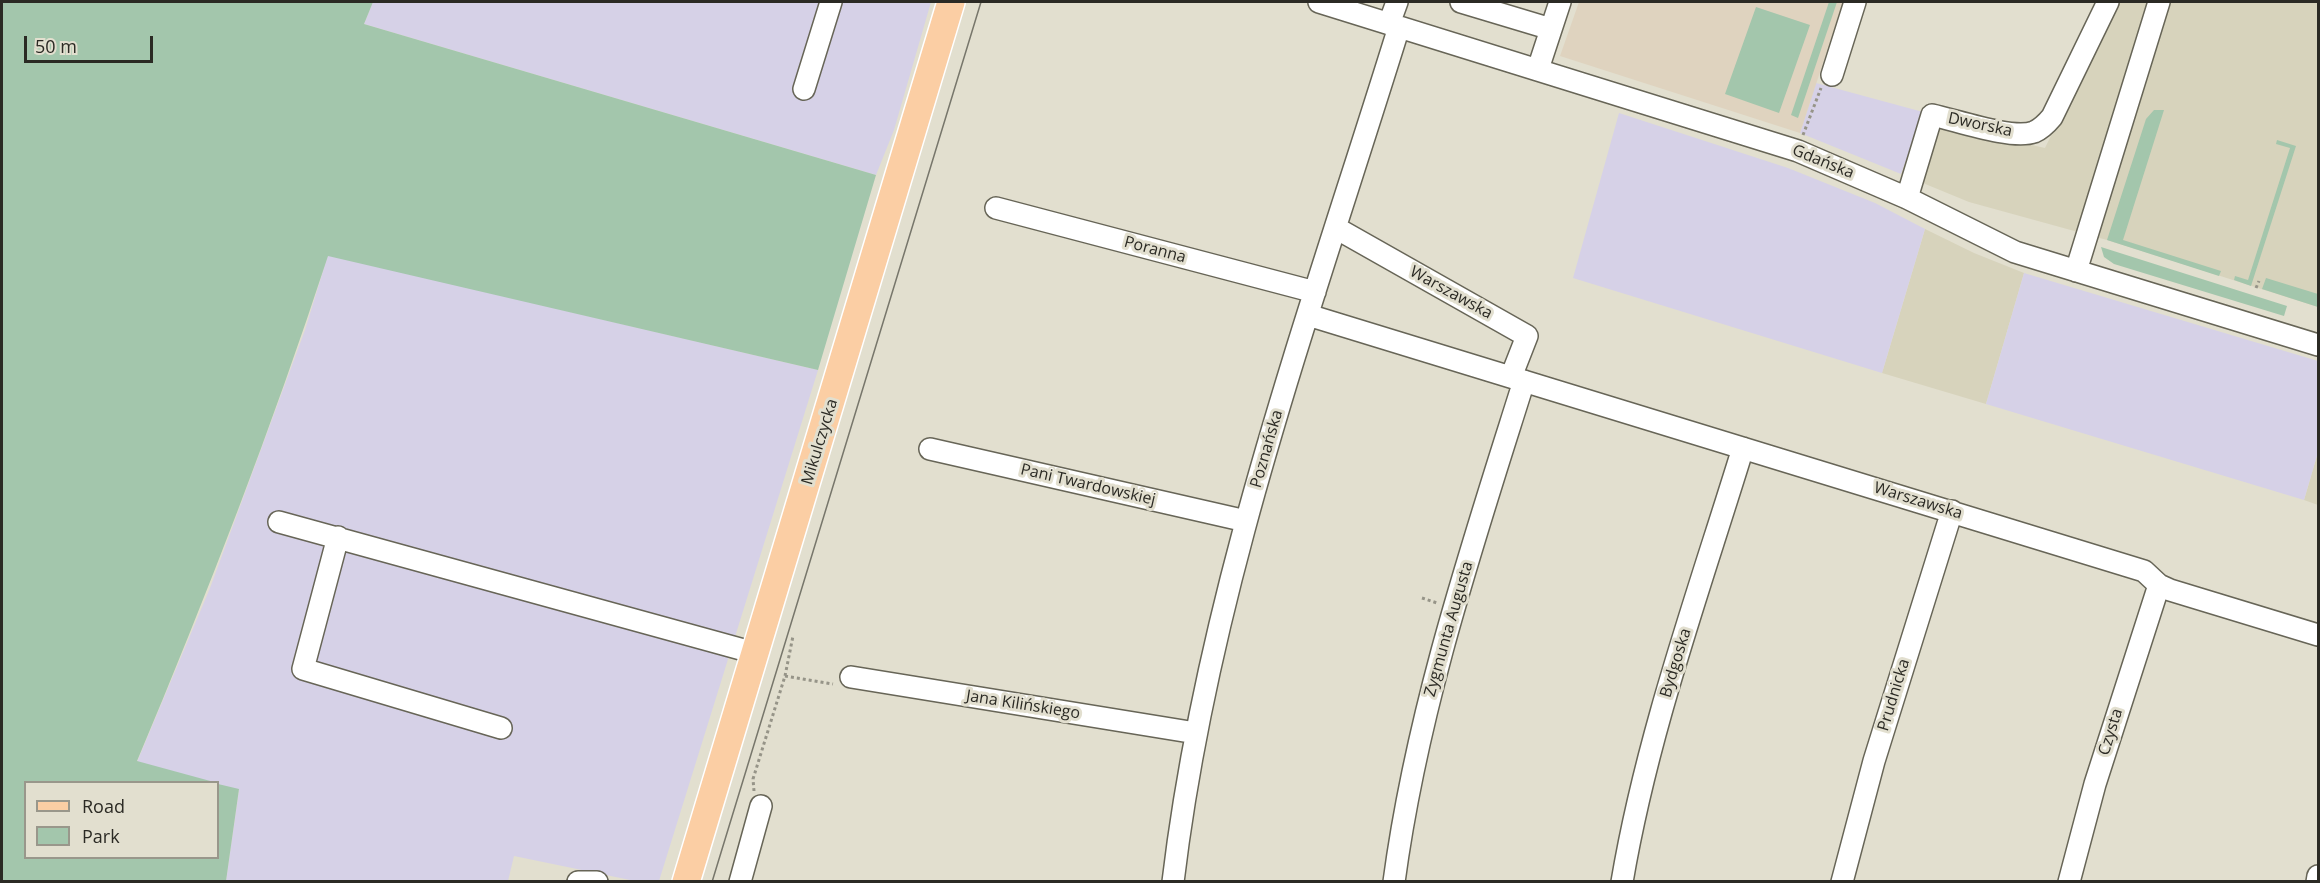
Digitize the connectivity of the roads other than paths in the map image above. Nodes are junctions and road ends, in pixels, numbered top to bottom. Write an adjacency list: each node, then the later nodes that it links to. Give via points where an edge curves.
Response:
1 (831, 2): 14 (street)
2 (951, 2): 31 (main road, Mikulczycka)
3 (1320, 2): 10 (street, Gdańska)
4 (1397, 2): 10 (street, Poznańska)
5 (1461, 2): 11 (street)
6 (1560, 2): 11 (street)
7 (1855, 2): 13 (street)
8 (2108, 2): 15 (street, Dworska, via 2044,126 2022,134 1932,115)
9 (2159, 2): 18 (street)
10 (1394, 25): 12 (street, Gdańska); 17 (street, Poznańska)
11 (1551, 29): 12 (street)
12 (1538, 69): 15 (street, Gdańska, via 1798,151)
13 (1832, 75)
14 (804, 89)
15 (1907, 198): 18 (street, Gdańska, via 2015,252)
16 (996, 208): 19 (street, Poranna)
17 (1336, 228): 19 (street, Poznańska); 22 (street, Warszawska, via 1527,336)
18 (2076, 271): 21 (street, Gdańska)
19 (1315, 292): 20 (street, Poznańska)
20 (1308, 315): 22 (street, Warszawska); 26 (street, Poznańska)
21 (2319, 345)
22 (1517, 379): 23 (street, Warszawska); 42 (street, Zygmunta Augusta, via 1433,684)
23 (1743, 448): 25 (street, Warszawska); 43 (street, Bydgoska, via 1658,723 1636,808)
24 (930, 449): 26 (street, Pani Twardowskiej)
25 (1952, 511): 29 (street, Warszawska, via 2144,571); 44 (street, Prudnicka, via 1874,760)
26 (1246, 521): 34 (street, Poznańska)
27 (279, 522): 28 (street)
28 (338, 537): 31 (street); 33 (street, via 303,669)
29 (2159, 585): 30 (street, Warszawska); 45 (street, Czysta, via 2095,784)
30 (2319, 635)
31 (756, 653): 39 (main road, Mikulczycka)
32 (851, 677): 34 (street, Jana Kilińskiego)
33 (501, 728)
34 (1196, 733): 41 (street, Poznańska)
35 (761, 806): 40 (street)
36 (2319, 876): 46 (street)
37 (578, 882): 38 (street)
38 (597, 882)
39 (686, 882)
40 (740, 882)
41 (1173, 882)
42 (1394, 882)
43 (1623, 882)
44 (1842, 882)
45 (2069, 882)
46 (2317, 882)

